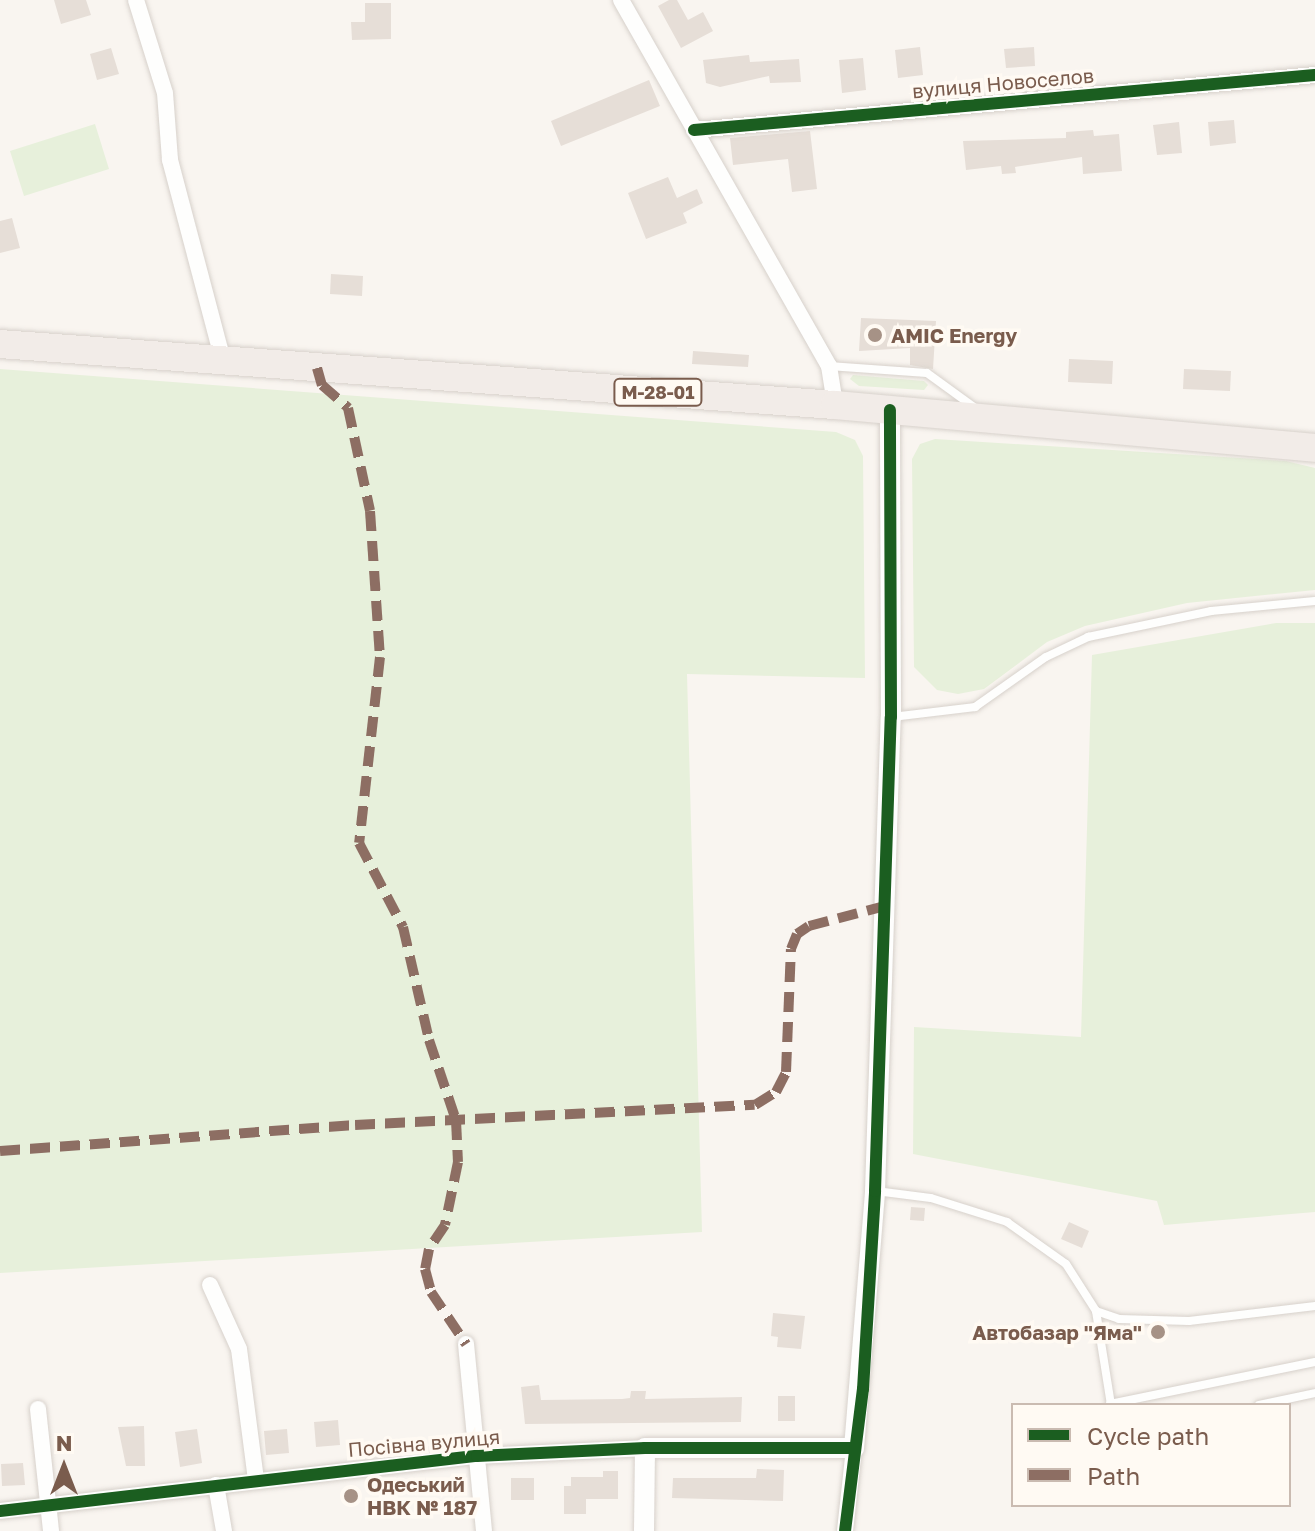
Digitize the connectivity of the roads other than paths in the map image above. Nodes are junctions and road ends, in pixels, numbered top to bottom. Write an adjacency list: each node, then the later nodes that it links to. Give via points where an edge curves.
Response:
1 (136, 0): 6 (street, via 165,93 170,160)
2 (621, 0): 4 (street)
3 (1315, 75): 4 (street, вулиця Новоселов)
4 (694, 130): 7 (street)
5 (0, 344): 6 (highway, М-28-01)
6 (223, 360): 8 (highway, М-28-01)
7 (829, 366): 8 (street); 10 (lane, via 927,373)
8 (835, 405): 9 (highway, М-28-01)
9 (890, 410): 10 (highway, М-28-01); 13 (street)
10 (988, 418): 11 (highway, М-28-01)
11 (1315, 448)
12 (1315, 601): 13 (lane, via 1211,611 1088,637 1046,657 975,707)
13 (891, 717): 14 (street)
14 (875, 1191): 17 (lane, via 931,1198 1007,1222 1066,1264); 26 (street)
15 (210, 1285): 28 (street, via 239,1349)
16 (1315, 1306): 17 (lane, via 1189,1321 1119,1319)
17 (1096, 1311): 21 (lane)
18 (466, 1344): 27 (street)
19 (1315, 1362): 22 (lane)
20 (1315, 1393): 23 (lane)
21 (1111, 1403)
22 (1120, 1403)
23 (1268, 1403)
24 (38, 1409): 30 (street)
25 (645, 1448): 26 (street, Посівна вулиця); 27 (street, Посівна вулиця); 35 (street)
26 (854, 1448): 36 (street)
27 (477, 1456): 28 (street, Посівна вулиця); 34 (street)
28 (256, 1480): 29 (street, Посівна вулиця)
29 (216, 1485): 30 (street, Посівна вулиця); 33 (street)
30 (48, 1505): 31 (street, Посівна вулиця); 32 (street)
31 (0, 1511)
32 (51, 1531)
33 (224, 1531)
34 (484, 1531)
35 (644, 1531)
36 (845, 1531)

